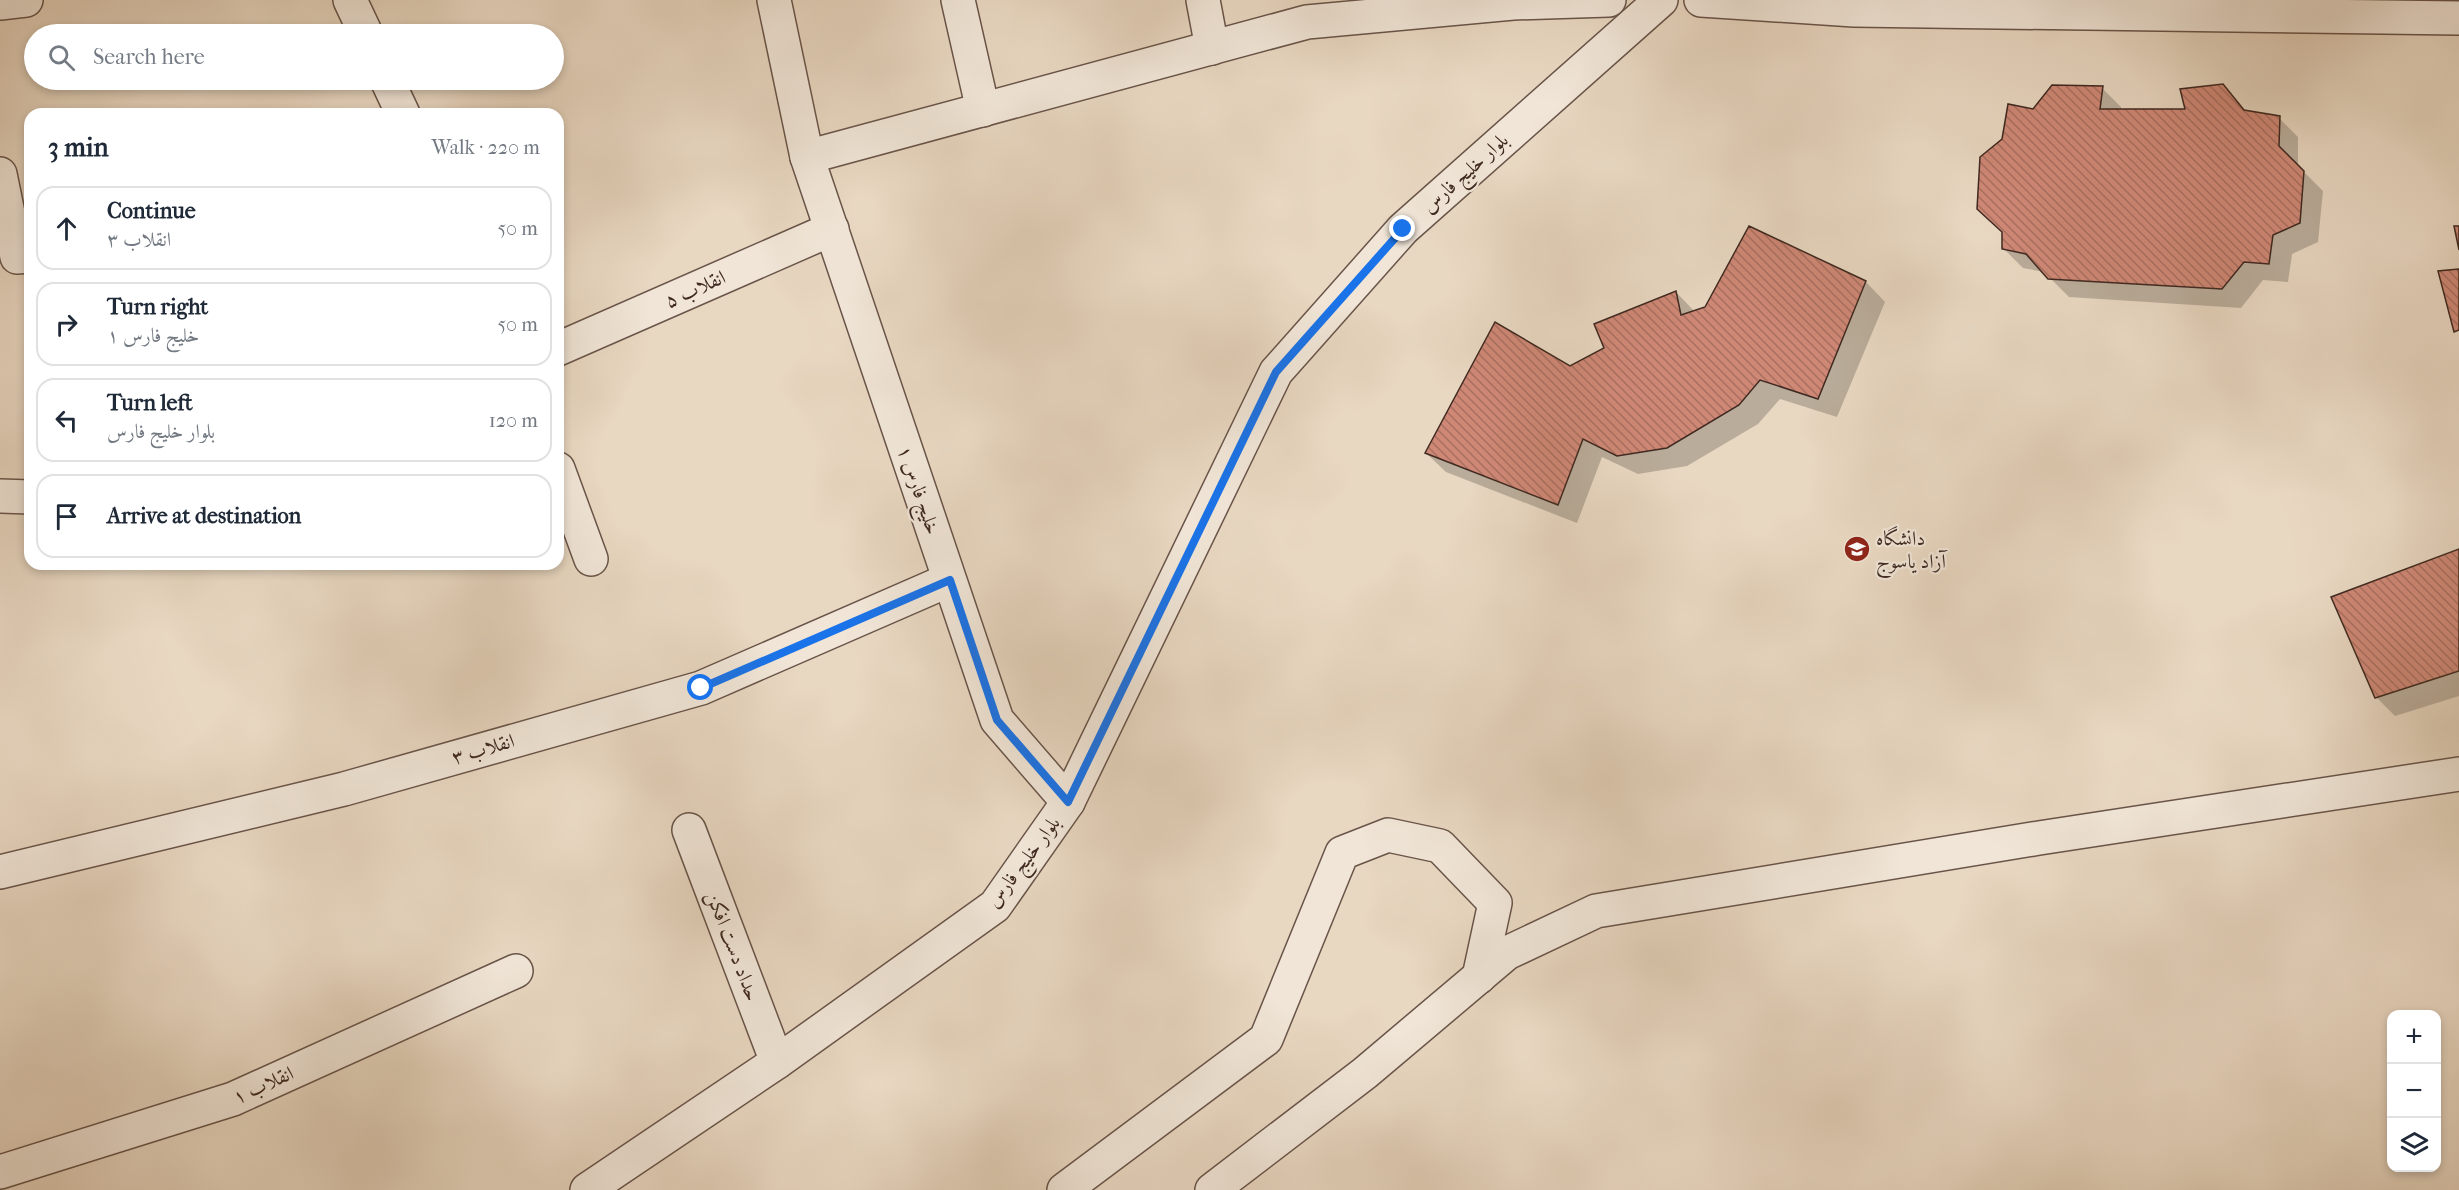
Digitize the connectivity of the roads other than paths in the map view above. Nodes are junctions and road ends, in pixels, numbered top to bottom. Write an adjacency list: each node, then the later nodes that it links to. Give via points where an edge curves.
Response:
1 (26, 0): 9 (street)
2 (350, 0): 12 (street)
3 (774, 0): 17 (street, خلیج فارس ۱)
4 (958, 0): 16 (street)
5 (1203, 0): 13 (street)
6 (1609, 0): 10 (street)
7 (1660, 0): 28 (street, بلوار خلیج فارس, via 1403,229 1276,372)
8 (1701, 0): 11 (street, via 1854,10)
9 (0, 3)
10 (1439, 5): 13 (street, via 1307,22)
11 (2459, 18)
12 (361, 24)
13 (1212, 48): 16 (street)
14 (392, 90): 15 (street)
15 (400, 108)
16 (983, 110): 17 (street)
17 (807, 157): 19 (street, خلیج فارس ۱)
18 (0, 174): 20 (street, via 17,257)
19 (832, 229): 21 (street, انقلاب ۵); 26 (street, خلیج فارس ۱)
20 (24, 256)
21 (564, 346)
22 (564, 485): 25 (street)
23 (0, 496): 24 (street)
24 (24, 497)
25 (591, 559)
26 (950, 580): 28 (street, خلیج فارس ۱, via 997,720); 30 (street, انقلاب ۳, via 701,688 344,789)
27 (2459, 774): 32 (street, via 1596,911 1507,953)
28 (1068, 802): 33 (street, بلوار خلیج فارس, via 995,906)
29 (689, 830): 33 (street, حداد دست افکن)
30 (0, 872)
31 (516, 971): 34 (street, انقلاب ۱, via 233,1099)
32 (1479, 977): 36 (street, via 1495,903 1440,846 1388,835 1342,853 1266,1039); 37 (street, via 1365,1073)
33 (777, 1062): 35 (street, بلوار خلیج فارس)
34 (0, 1172)
35 (587, 1190)
36 (1064, 1190)
37 (1212, 1190)

